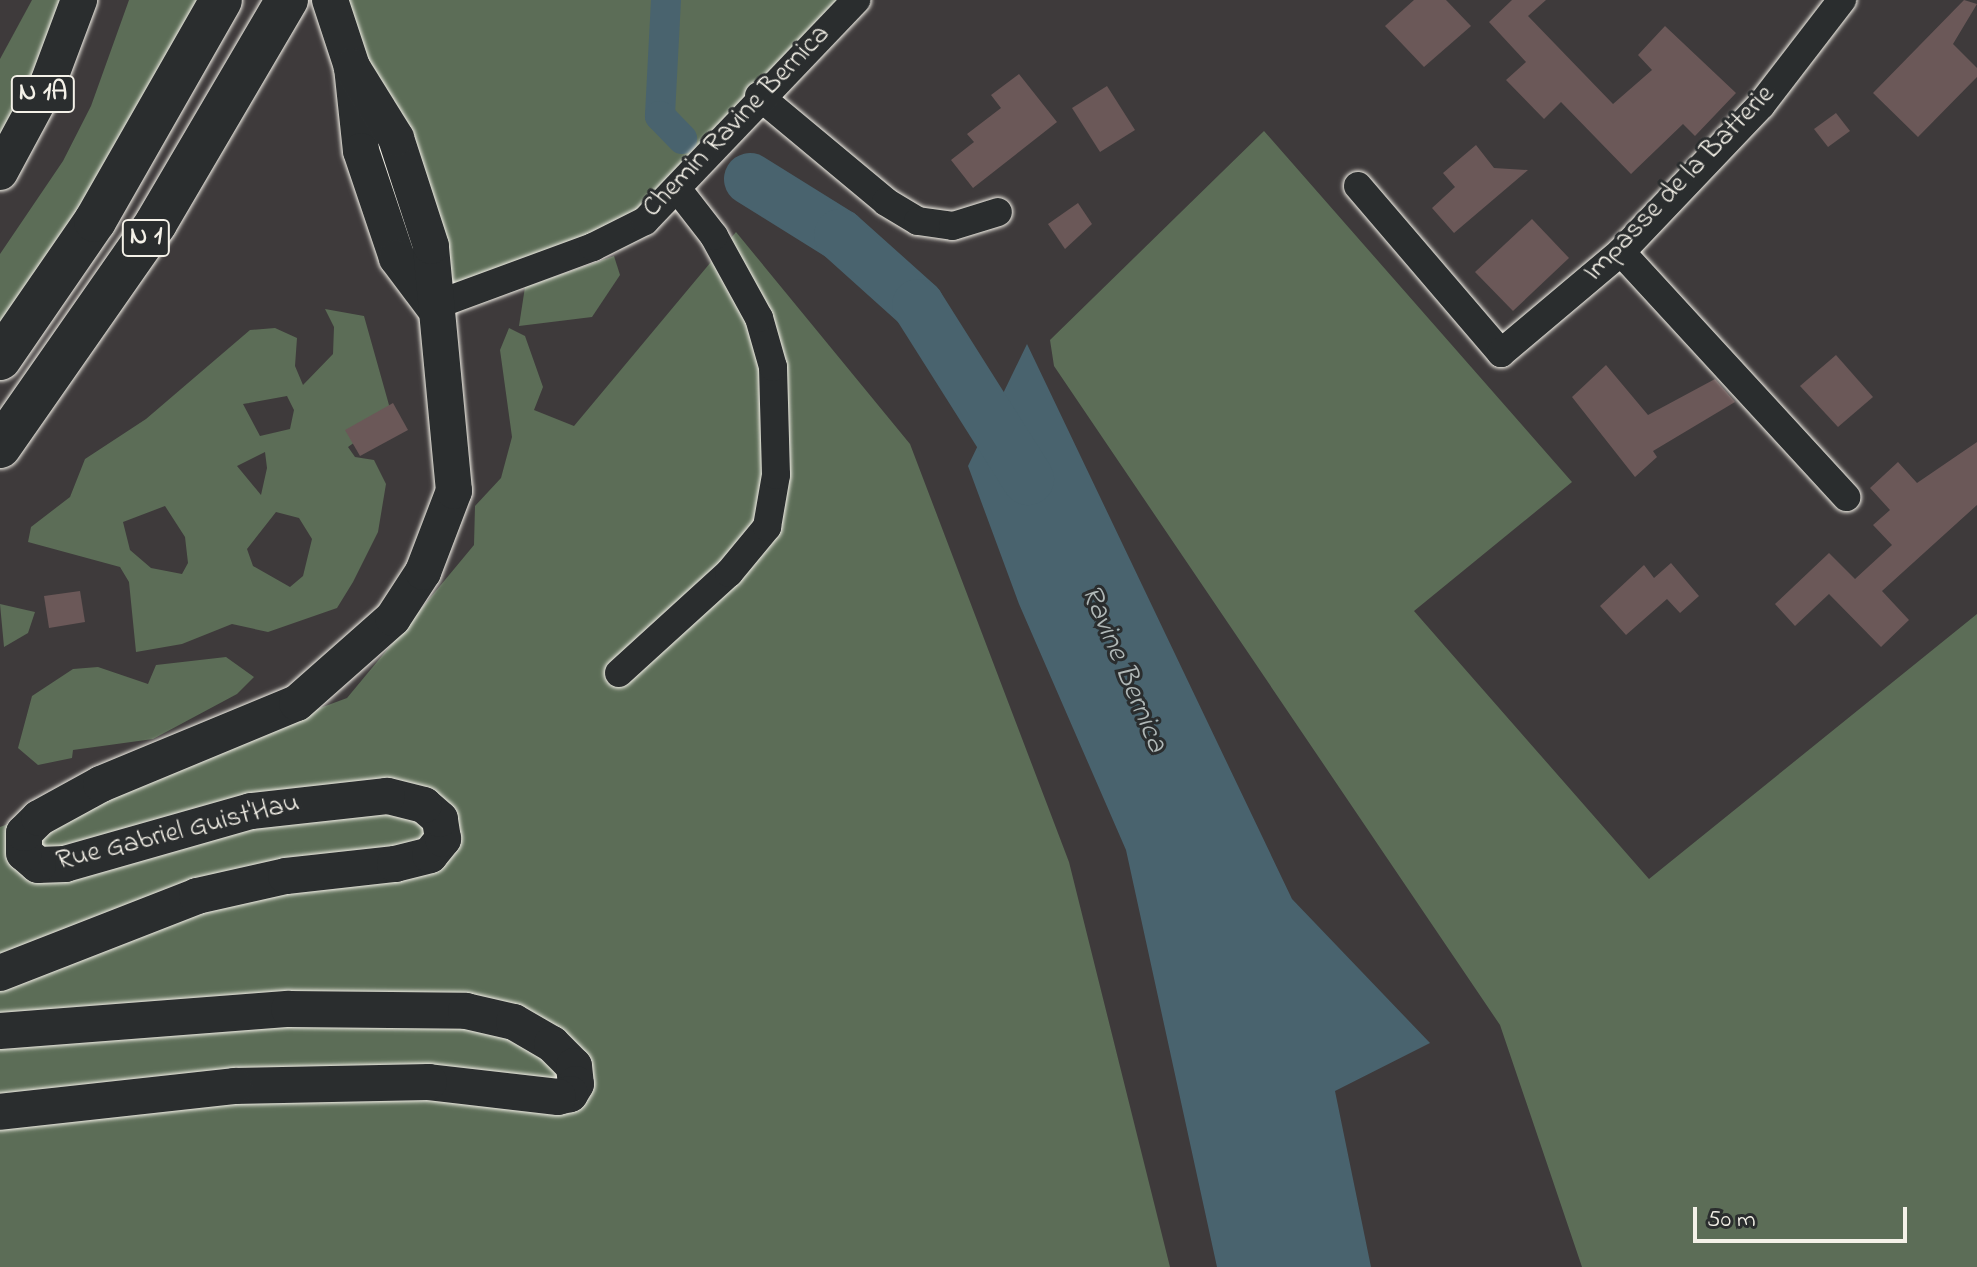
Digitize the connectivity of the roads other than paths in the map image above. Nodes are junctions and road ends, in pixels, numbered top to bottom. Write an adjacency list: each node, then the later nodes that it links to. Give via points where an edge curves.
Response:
1 (79, 0): 9 (main road, N 1A, via 48,83)
2 (221, 0): 15 (highway, N 1, via 95,221)
3 (330, 0): 7 (main road)
4 (856, 0): 8 (street, Chemin Ravine Bernica)
5 (1842, 0): 13 (street, Impasse de la Batterie, via 1761,105)
6 (282, 10): 16 (highway, N 1, via 156,223)
7 (352, 67): 14 (main road, Rue Gabriel Guist'Hau, via 396,138 421,209); 14 (main road, via 361,151 397,258)
8 (759, 96): 11 (street, Chemin Ravine Bernica); 12 (street, via 886,202 918,221 953,226)
9 (0, 172)
10 (1358, 186): 13 (street, Impasse de la Batterie, via 1501,353)
11 (679, 191): 14 (street, Chemin Ravine Bernica, via 625,234); 18 (street, via 714,236 759,318 773,367 776,475 767,527 729,573)
12 (998, 212)
13 (1621, 252): 17 (street)
14 (433, 306): 19 (main road, Rue Gabriel Guist'Hau, via 454,491 423,572 393,618 297,703 101,784 39,818 24,833 24,853 38,865 65,864 251,811 387,796 424,805 440,819 443,839 430,855 395,864 286,876 197,896)
15 (0, 359)
16 (0, 447)
17 (1846, 497)
18 (619, 673)
19 (0, 973)
20 (0, 1031): 21 (main road, via 289,1009 466,1011 514,1022 552,1044 574,1066 576,1084 570,1094 558,1097 429,1082 234,1086)
21 (0, 1112)

